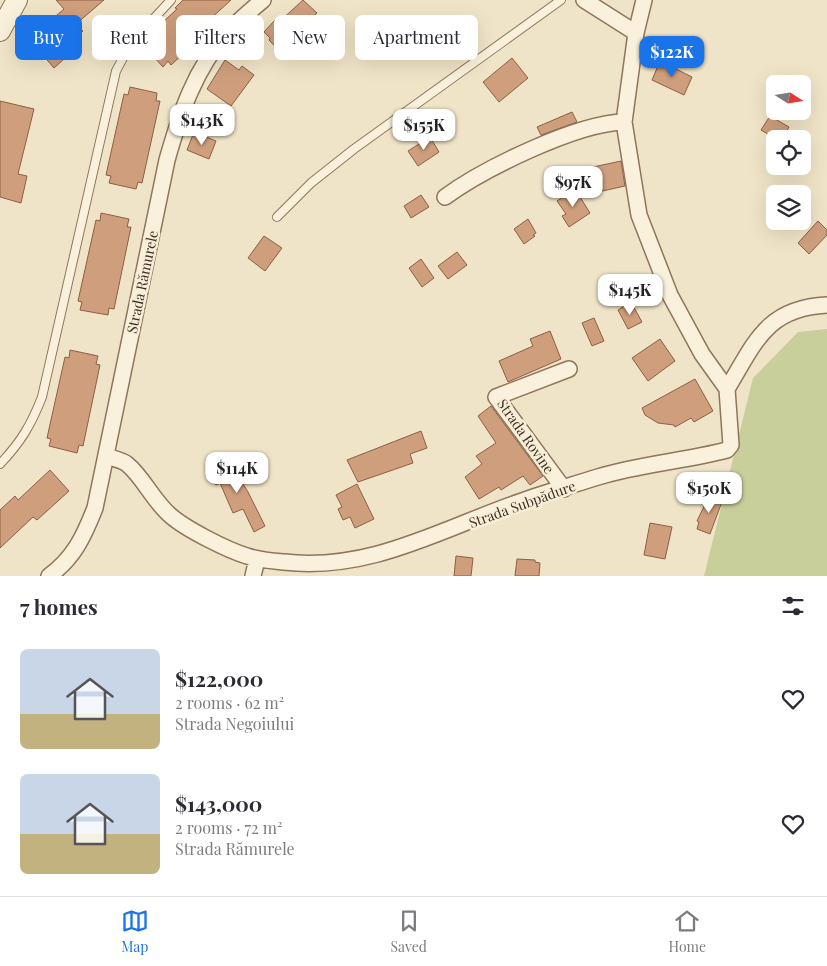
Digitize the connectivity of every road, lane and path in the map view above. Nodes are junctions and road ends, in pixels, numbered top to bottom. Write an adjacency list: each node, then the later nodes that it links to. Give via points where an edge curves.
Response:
1 (17, 0): 7 (street)
2 (171, 0): 16 (lane, via 131,43 116,71 42,397 31,425)
3 (263, 0): 15 (street, Strada Rămurele, via 228,32 217,47 191,88 178,120)
4 (561, 0): 11 (lane, via 354,149 311,183)
5 (584, 0): 8 (street)
6 (644, 0): 8 (street)
7 (0, 31)
8 (636, 33): 9 (street)
9 (624, 122): 10 (street, via 571,133 505,162); 14 (street, via 639,215 666,286 702,354)
10 (446, 197)
11 (277, 216)
12 (827, 305): 14 (street, via 799,308 779,316 762,332)
13 (569, 369): 17 (street, Strada Rovine, via 496,397)
14 (727, 389): 17 (street, Strada Subpădure, via 731,446 727,450 648,464)
15 (106, 456): 18 (street, Strada Subpădure, via 126,463 171,516 191,530 238,553); 19 (street, Strada Rămurele, via 95,508 83,538 62,566)
16 (0, 464)
17 (564, 489): 18 (street, Strada Subpădure, via 522,501 428,539 372,557 304,565)
18 (257, 558): 20 (street)
19 (49, 576)
20 (254, 576)

